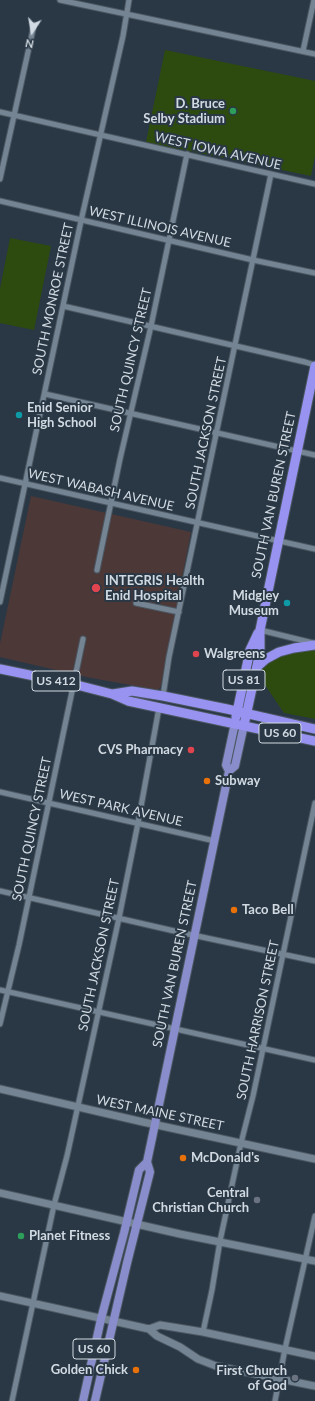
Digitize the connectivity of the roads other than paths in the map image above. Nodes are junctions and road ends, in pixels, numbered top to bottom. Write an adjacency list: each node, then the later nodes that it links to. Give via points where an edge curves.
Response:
1 (60, 0): 4 (street)
2 (129, 0): 4 (street, SOUTH MONROE STREET)
3 (314, 0): 6 (street)
4 (127, 14): 6 (street); 10 (street, SOUTH MONROE STREET)
5 (34, 24): 9 (street)
6 (303, 51): 7 (street)
7 (315, 54)
8 (0, 112): 9 (street, WEST IOWA AVENUE)
9 (14, 116): 10 (street, WEST IOWA AVENUE); 13 (street)
10 (101, 135): 11 (street, WEST IOWA AVENUE); 16 (street, SOUTH MONROE STREET)
11 (187, 154): 12 (street, WEST IOWA AVENUE); 17 (street, SOUTH QUINCY STREET)
12 (271, 174): 14 (street, WEST IOWA AVENUE); 18 (street, SOUTH JACKSON STREET)
13 (0, 179)
14 (315, 184)
15 (0, 201): 16 (street, WEST ILLINOIS AVENUE)
16 (81, 220): 17 (street, WEST ILLINOIS AVENUE); 20 (street, SOUTH MONROE STREET)
17 (168, 240): 18 (street, WEST ILLINOIS AVENUE); 21 (street, SOUTH QUINCY STREET)
18 (253, 260): 19 (street, WEST ILLINOIS AVENUE); 22 (street, SOUTH JACKSON STREET)
19 (315, 272)
20 (63, 306): 21 (street); 24 (street, SOUTH MONROE STREET)
21 (151, 326): 22 (street); 25 (street, SOUTH QUINCY STREET)
22 (235, 345): 23 (street); 26 (street, SOUTH JACKSON STREET)
23 (315, 365): 27 (highway, SOUTH VAN BUREN STREET / US 81)
24 (45, 394): 25 (street); 30 (street, SOUTH MONROE STREET)
25 (131, 413): 26 (street); 31 (street, SOUTH QUINCY STREET)
26 (216, 433): 27 (street); 32 (street, SOUTH JACKSON STREET)
27 (297, 451): 28 (street); 33 (highway, SOUTH VAN BUREN STREET / US 81)
28 (315, 455)
29 (0, 478): 30 (street, WEST WABASH AVENUE)
30 (26, 484): 31 (street, WEST WABASH AVENUE); 37 (street, SOUTH MONROE STREET)
31 (112, 503): 32 (street, WEST WABASH AVENUE); 35 (street, SOUTH QUINCY STREET)
32 (198, 523): 33 (street, WEST WABASH AVENUE); 40 (street, SOUTH JACKSON STREET)
33 (278, 541): 34 (street, WEST WABASH AVENUE); 41 (highway, SOUTH VAN BUREN STREET / US 81)
34 (315, 549)
35 (97, 570)
36 (0, 572): 37 (street)
37 (6, 573): 38 (street, SOUTH MONROE STREET)
38 (0, 602)
39 (136, 603): 40 (street)
40 (179, 612): 48 (street, SOUTH JACKSON STREET)
41 (260, 630): 43 (street); 44 (highway, SOUTH VAN BUREN STREET / US 81, via 260,652); 50 (highway, SOUTH VAN BUREN STREET / US 81, via 250,650)
42 (83, 639): 46 (street, SOUTH QUINCY STREET)
43 (315, 644): 44 (highway, via 280,652)
44 (256, 667): 50 (highway, SOUTH VAN BUREN STREET / US 81)
45 (0, 669): 46 (highway, US 412)
46 (73, 684): 47 (highway, US 412); 55 (street, SOUTH QUINCY STREET)
47 (112, 694): 48 (highway, US 412, via 132,691); 49 (highway, US 412, via 128,701)
48 (163, 696): 50 (highway, US 412)
49 (159, 708): 51 (highway, US 412); 57 (street, SOUTH JACKSON STREET)
50 (242, 712): 51 (highway, SOUTH VAN BUREN STREET / US 60); 52 (highway, US 60)
51 (240, 724): 53 (highway, US 60); 58 (main road, SOUTH VAN BUREN STREET / US 60, via 235,766 229,771)
52 (315, 728)
53 (315, 740)
54 (0, 792): 55 (street, WEST PARK AVENUE)
55 (49, 803): 57 (street, WEST PARK AVENUE); 60 (street, SOUTH QUINCY STREET)
56 (315, 803): 63 (street, SOUTH HARRISON STREET)
57 (138, 823): 58 (street, WEST PARK AVENUE); 61 (street, SOUTH JACKSON STREET)
58 (215, 841): 62 (main road, SOUTH VAN BUREN STREET / US 60)
59 (0, 890): 60 (street)
60 (29, 898): 61 (street); 66 (street, SOUTH QUINCY STREET)
61 (119, 918): 62 (street); 67 (street, SOUTH JACKSON STREET)
62 (195, 935): 63 (street); 69 (main road, SOUTH VAN BUREN STREET / US 60)
63 (283, 954): 64 (street); 70 (street, SOUTH HARRISON STREET)
64 (315, 961)
65 (0, 990): 66 (street)
66 (8, 992): 67 (street); 68 (street, SOUTH QUINCY STREET)
67 (98, 1012): 69 (street); 73 (street, SOUTH JACKSON STREET)
68 (0, 1024)
69 (174, 1030): 70 (street); 74 (main road, SOUTH VAN BUREN STREET / US 60)
70 (263, 1049): 71 (street); 75 (street, SOUTH HARRISON STREET)
71 (315, 1060)
72 (0, 1089): 73 (main road, WEST MAINE STREET)
73 (78, 1107): 74 (main road, WEST MAINE STREET); 79 (street, SOUTH JACKSON STREET)
74 (155, 1124): 75 (main road, WEST MAINE STREET); 77 (main road, SOUTH VAN BUREN STREET / US 60)
75 (241, 1143): 76 (main road, WEST MAINE STREET); 83 (street, SOUTH HARRISON STREET)
76 (315, 1159)
77 (147, 1162): 81 (main road, US 60, via 139,1170); 82 (main road, US 60, via 150,1172)
78 (0, 1193): 79 (main road)
79 (54, 1205): 81 (main road); 87 (street, SOUTH JACKSON STREET)
80 (315, 1216): 84 (street)
81 (127, 1222): 82 (main road); 88 (main road, US 60)
82 (137, 1224): 83 (main road); 89 (main road, US 60)
83 (220, 1241): 84 (main road); 91 (street, SOUTH HARRISON STREET)
84 (305, 1259): 85 (main road); 92 (street)
85 (315, 1261)
86 (0, 1296): 87 (main road)
87 (33, 1303): 88 (main road); 96 (street, SOUTH JACKSON STREET)
88 (101, 1319): 89 (main road); 97 (main road, US 60)
89 (114, 1322): 90 (main road); 98 (main road, US 60)
90 (150, 1329): 91 (main road, via 160,1325); 94 (main road, via 157,1336 198,1359 216,1366)
91 (203, 1332): 92 (main road)
92 (285, 1349): 93 (main road); 94 (street)
93 (315, 1356)
94 (280, 1378): 95 (main road); 99 (street)
95 (315, 1386)
96 (12, 1401)
97 (83, 1401)
98 (95, 1401)
99 (275, 1401)

